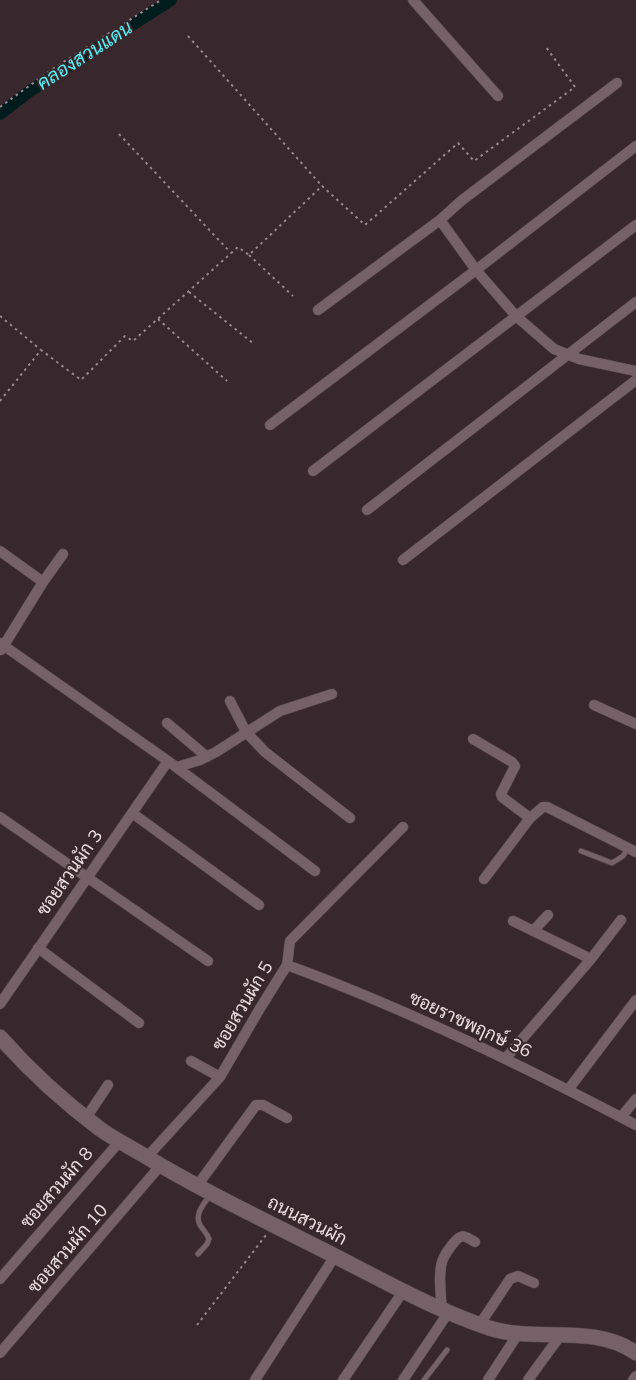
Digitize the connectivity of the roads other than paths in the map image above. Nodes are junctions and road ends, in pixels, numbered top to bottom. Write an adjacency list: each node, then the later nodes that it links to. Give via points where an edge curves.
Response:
1 (413, 0): 3 (street)
2 (617, 83): 5 (street)
3 (498, 96)
4 (636, 146): 7 (street)
5 (440, 220): 7 (street); 9 (street)
6 (636, 225): 10 (street)
7 (476, 270): 10 (street); 14 (street)
8 (636, 302): 11 (street)
9 (318, 310)
10 (516, 316): 11 (street, via 554,349); 15 (street)
11 (567, 355): 12 (street); 16 (street)
12 (636, 371)
13 (636, 380): 19 (street)
14 (270, 425)
15 (313, 472)
16 (368, 510)
17 (0, 551): 20 (street)
18 (63, 554): 20 (street)
19 (403, 560)
20 (43, 582): 21 (street)
21 (1, 647): 30 (street)
22 (332, 694): 27 (street, via 280,711)
23 (230, 701): 27 (street)
24 (594, 705): 26 (street)
25 (167, 723): 29 (street)
26 (636, 724)
27 (246, 732): 29 (street); 33 (street, via 265,752)
28 (473, 739): 34 (street, via 515,766 502,798)
29 (207, 756): 30 (street)
30 (172, 764): 31 (street, ซอยสวนผัก 3); 38 (street)
31 (132, 813): 39 (street, ซอยสวนผัก 3); 41 (street)
32 (0, 817): 39 (street)
33 (350, 818)
34 (530, 818): 36 (street, via 539,809 547,808); 40 (street)
35 (403, 827): 49 (street, ซอยสวนผัก 5, via 290,941)
36 (632, 850): 37 (lane, via 612,863)
37 (582, 851)
38 (315, 871)
39 (87, 876): 46 (street, ซอยสวนผัก 3); 48 (street)
40 (484, 879)
41 (259, 905)
42 (548, 915): 45 (street)
43 (621, 920): 47 (street)
44 (513, 921): 45 (street)
45 (533, 931): 47 (street)
46 (38, 948): 51 (street, ซอยสวนผัก 3); 52 (street)
47 (591, 959): 54 (street)
48 (208, 961)
49 (287, 965): 54 (street, ซอยราชพฤกษ์ 36, via 344,986); 56 (street, ซอยสวนผัก 5)
50 (636, 1000): 58 (street)
51 (0, 1004)
52 (139, 1023)
53 (0, 1037): 61 (street, ถนนสวนผัก, via 45,1083)
54 (505, 1059): 58 (street, ซอยราชพฤกษ์ 36)
55 (191, 1061): 56 (street)
56 (220, 1077): 65 (street, ซอยสวนผัก 5)
57 (108, 1085): 61 (street)
58 (568, 1090): 60 (street, ซอยราชพฤกษ์ 36)
59 (636, 1099): 60 (street)
60 (621, 1117): 63 (street, ซอยราชพฤกษ์ 36)
61 (86, 1118): 64 (street, ถนนสวนผัก)
62 (288, 1118): 66 (street, via 263,1105 256,1105)
63 (636, 1125)
64 (120, 1141): 65 (street, ถนนสวนผัก); 71 (street, ซอยสวนผัก 8)
65 (154, 1162): 66 (street, ถนนสวนผัก); 79 (street, ซอยสวนผัก 10)
66 (197, 1186): 67 (street, ถนนสวนผัก)
67 (211, 1193): 69 (lane, via 199,1211 199,1223 209,1239); 70 (street, ถนนสวนผัก)
68 (474, 1242): 74 (street, via 465,1236 457,1238 442,1262)
69 (198, 1254)
70 (335, 1256): 73 (street, ถนนสวนผัก); 82 (street)
71 (0, 1279)
72 (534, 1283): 75 (street, via 518,1276 510,1279)
73 (404, 1290): 74 (street, ถนนสวนผัก); 83 (street)
74 (445, 1311): 75 (street, ถนนสวนผัก); 84 (street)
75 (480, 1324): 76 (street, ถนนสวนผัก)
76 (518, 1334): 77 (street, ถนนสวนผัก); 86 (street)
77 (560, 1336): 80 (street, ถนนสวนผัก, via 599,1337); 87 (street)
78 (447, 1350): 85 (lane)
79 (0, 1353)
80 (636, 1353)
81 (636, 1376): 88 (street)
82 (255, 1380)
83 (343, 1380)
84 (403, 1380)
85 (424, 1380)
86 (488, 1380)
87 (528, 1380)
88 (633, 1380)

